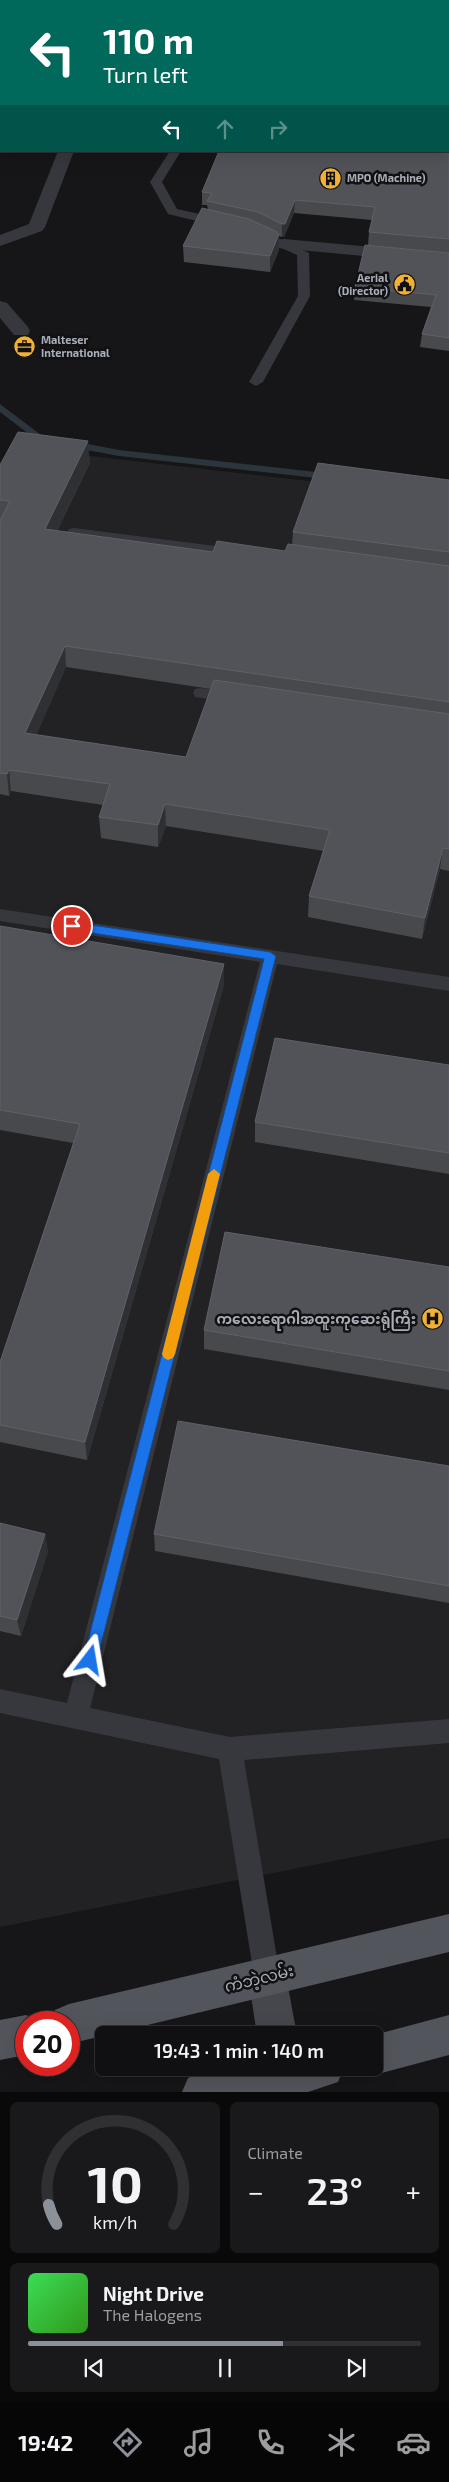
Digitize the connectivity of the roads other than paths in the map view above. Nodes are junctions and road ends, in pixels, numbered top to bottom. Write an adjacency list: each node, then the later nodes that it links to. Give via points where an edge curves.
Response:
1 (66, 152): 5 (street, via 36,227)
2 (175, 152): 3 (lane, via 156,182 172,212)
3 (235, 226)
4 (260, 233): 6 (lane)
5 (0, 241)
6 (284, 244): 7 (street); 10 (lane, via 303,253 304,296)
7 (449, 259)
8 (0, 307): 9 (street)
9 (21, 331)
10 (256, 382)
11 (74, 532): 12 (lane)
12 (252, 555)
13 (201, 693): 14 (lane)
14 (249, 700)
15 (0, 914): 16 (lane)
16 (270, 956): 17 (lane); 19 (lane)
17 (449, 984)
18 (0, 1701): 19 (lane)
19 (75, 1717): 21 (lane)
20 (449, 1731): 21 (lane)
21 (230, 1749): 23 (lane)
22 (449, 1933): 23 (main road, ကံဘဲ့လမ်း)
23 (267, 1976): 24 (main road, ကံဘဲ့လမ်း); 25 (main road)
24 (80, 2021)
25 (275, 2026)
26 (449, 2035): 29 (main road)
27 (15, 2037): 28 (main road)
28 (0, 2040)
29 (383, 2053)
30 (269, 2076): 31 (main road)
31 (202, 2092)

